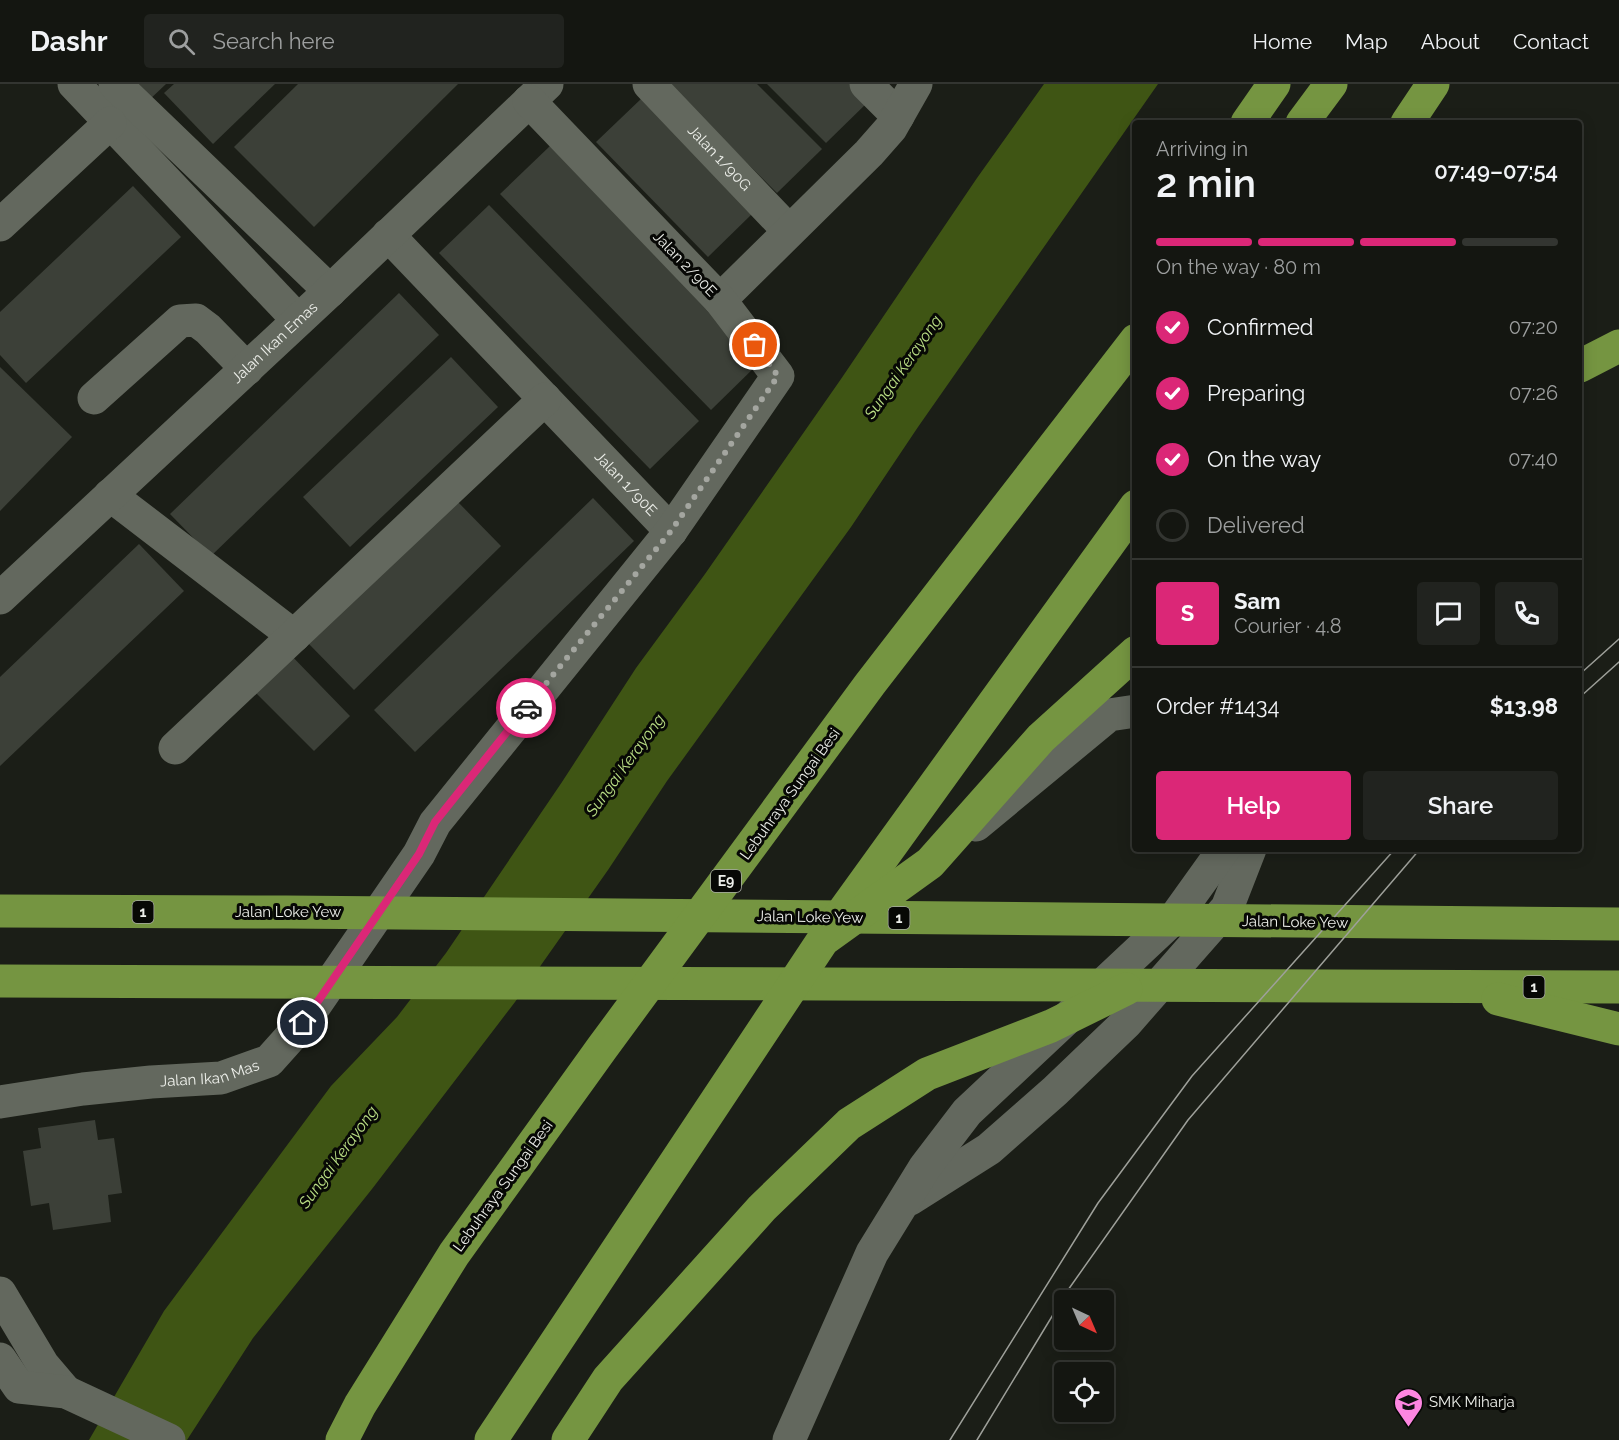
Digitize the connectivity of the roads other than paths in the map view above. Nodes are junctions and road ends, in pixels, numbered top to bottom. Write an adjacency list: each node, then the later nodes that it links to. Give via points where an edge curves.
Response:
1 (74, 84): 14 (street)
2 (115, 84): 18 (street)
3 (650, 84): 16 (street, Jalan 1/90G)
4 (866, 84): 10 (street)
5 (916, 84): 10 (street)
6 (1274, 84): 11 (highway)
7 (1330, 84): 12 (highway)
8 (1433, 84): 13 (highway)
9 (538, 93): 17 (street, Jalan Ikan Emas); 19 (street, Jalan 2/90E)
10 (898, 116): 16 (street, via 869,153)
11 (1249, 120)
12 (1304, 120)
13 (1409, 120)
14 (110, 123): 15 (street); 20 (street)
15 (2, 218)
16 (789, 231): 19 (street)
17 (388, 235): 18 (street, Jalan Ikan Emas); 28 (street, Jalan 1/90E)
18 (330, 291): 20 (street, Jalan Ikan Emas)
19 (720, 300): 31 (street, Jalan 2/90E, via 778,376)
20 (298, 320): 25 (street, Jalan Ikan Emas)
21 (1132, 345): 56 (highway, Lebuhraya Sungai Besi / E9, via 870,684 602,1048 454,1254)
22 (1619, 346): 24 (highway)
23 (1619, 351): 26 (street)
24 (1582, 365)
25 (247, 369): 27 (street, via 196,320 180,321); 29 (street, Jalan Ikan Emas)
26 (1582, 379)
27 (94, 398)
28 (545, 399): 31 (street, Jalan 1/90E); 33 (street)
29 (110, 495): 32 (street, Jalan Ikan Emas); 33 (street)
30 (1132, 512): 42 (highway)
31 (671, 531): 48 (street, Jalan Ikan Mas, via 435,822 419,854 303,1023 269,1061 221,1078 83,1089)
32 (0, 598)
33 (294, 636): 36 (street)
34 (1132, 656): 39 (highway, via 1041,738)
35 (1132, 712): 39 (street, via 1109,715)
36 (175, 748)
37 (1222, 852): 49 (street, via 1176,916 967,1112)
38 (1249, 852): 49 (street, via 1227,908 1126,1023 989,1149)
39 (930, 863): 42 (highway)
40 (0, 911): 41 (highway, Jalan Loke Yew / 1)
41 (1619, 924)
42 (823, 940): 57 (highway)
43 (0, 981): 44 (highway, 1)
44 (1134, 986): 45 (highway, 1); 58 (highway, via 1051,1026 927,1074 849,1124 762,1208 608,1378)
45 (1448, 987): 46 (highway, 1); 47 (highway)
46 (1619, 987)
47 (1619, 1029)
48 (4, 1104)
49 (903, 1203): 59 (street, via 872,1253)
50 (0, 1293): 52 (street)
51 (0, 1359): 53 (street)
52 (43, 1365): 53 (street); 54 (street)
53 (19, 1387): 54 (street)
54 (66, 1392): 55 (street)
55 (169, 1440)
56 (342, 1440)
57 (491, 1440)
58 (568, 1440)
59 (789, 1440)

